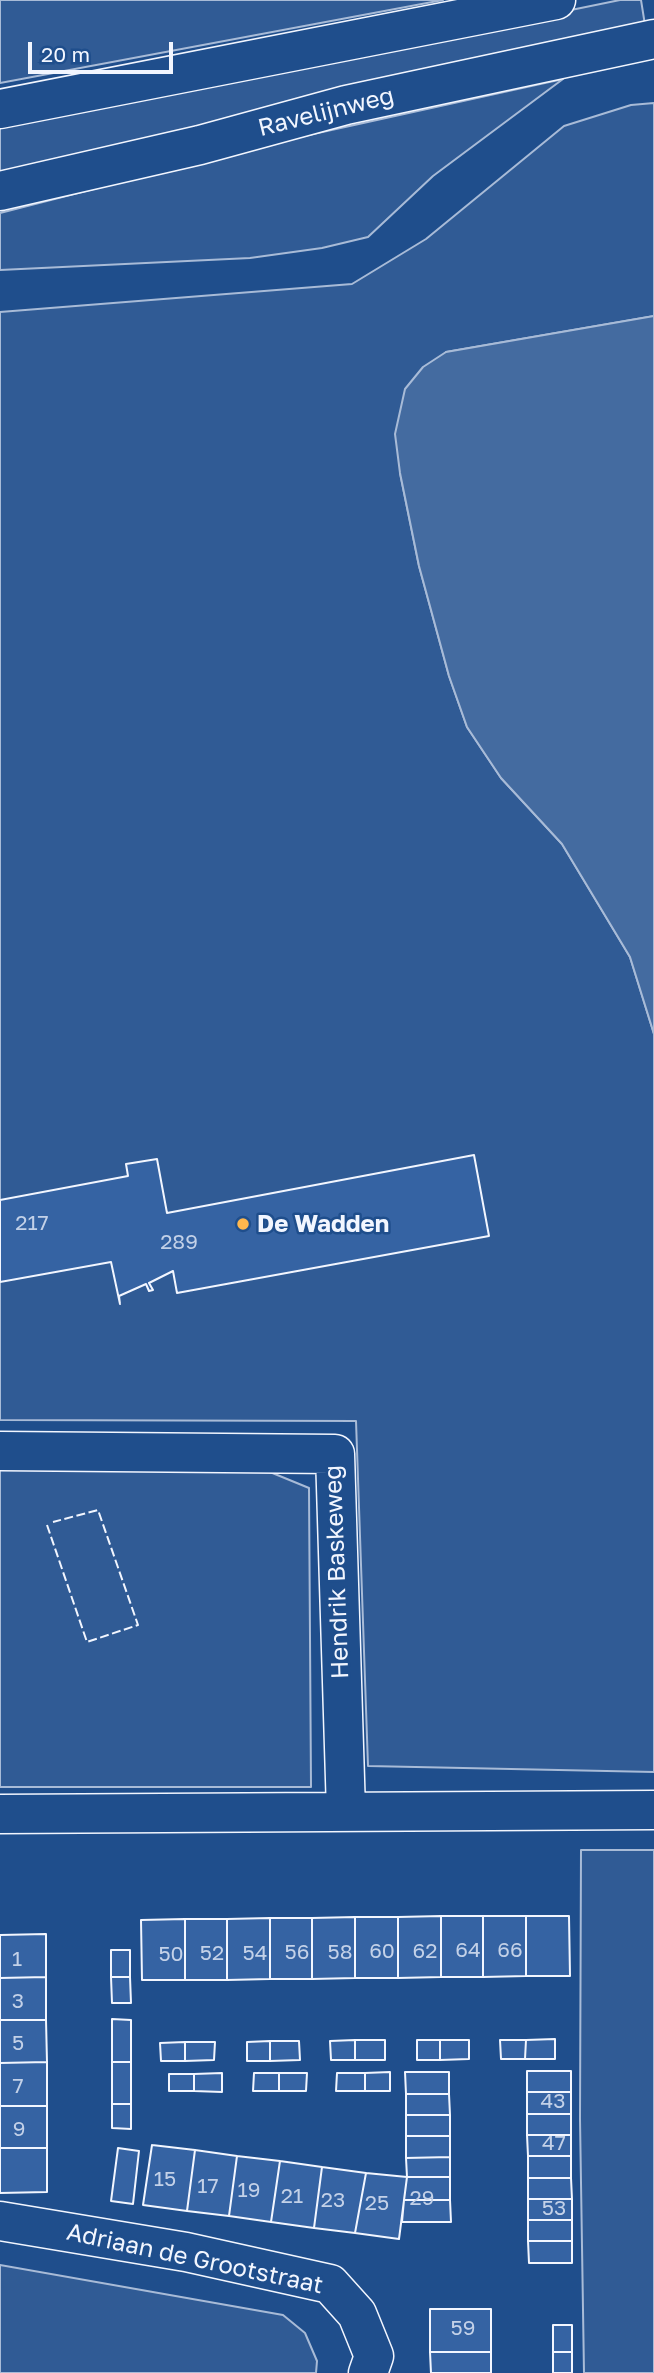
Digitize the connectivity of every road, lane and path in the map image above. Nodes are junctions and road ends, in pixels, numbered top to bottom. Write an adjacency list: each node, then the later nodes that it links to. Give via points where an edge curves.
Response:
1 (556, 0): 3 (street)
2 (654, 38): 4 (street, Ravelijnweg, via 346,105 200,145)
3 (0, 109)
4 (0, 191)
5 (0, 1451): 7 (street, Hendrik Baskeweg, via 335,1454)
6 (654, 1810): 7 (street)
7 (346, 1812): 8 (street)
8 (0, 1814)
9 (0, 2221): 10 (street, Adriaan de Grootstraat, via 186,2252 330,2284 358,2314 374,2356)
10 (368, 2373)

